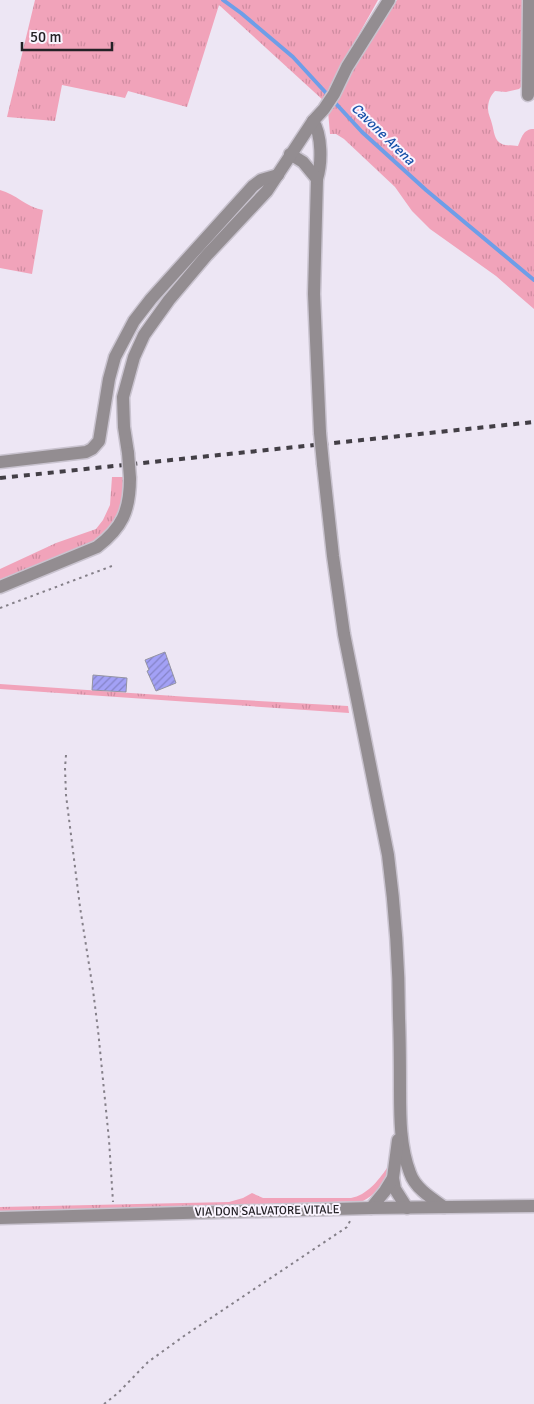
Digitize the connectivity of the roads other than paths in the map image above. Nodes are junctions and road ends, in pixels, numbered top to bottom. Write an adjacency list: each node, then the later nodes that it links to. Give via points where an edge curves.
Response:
1 (389, 0): 4 (street, via 334,94)
2 (529, 0): 3 (street)
3 (528, 95)
4 (313, 121): 5 (street); 7 (street, via 319,137)
5 (290, 154): 6 (street); 7 (street, via 303,162)
6 (278, 175): 8 (street, via 260,180 253,186 134,321 115,357 99,441 92,449); 9 (street, bridge, via 169,300 144,335 134,357 123,397 130,478 128,504 118,528 97,547)
7 (317, 179): 10 (street, bridge, via 314,294 320,433 344,634 392,884 399,980)
8 (0, 462)
9 (0, 587)
10 (400, 1118): 11 (street); 12 (street, via 405,1155)
11 (393, 1178): 15 (street); 16 (street, via 395,1189)
12 (418, 1186): 14 (street); 16 (street)
13 (534, 1206): 14 (street, VIA DON SALVATORE VITALE)
14 (444, 1207): 16 (street, VIA DON SALVATORE VITALE)
15 (371, 1208): 16 (street, VIA DON SALVATORE VITALE); 17 (street, VIA DON SALVATORE VITALE)
16 (407, 1208)
17 (0, 1218)

